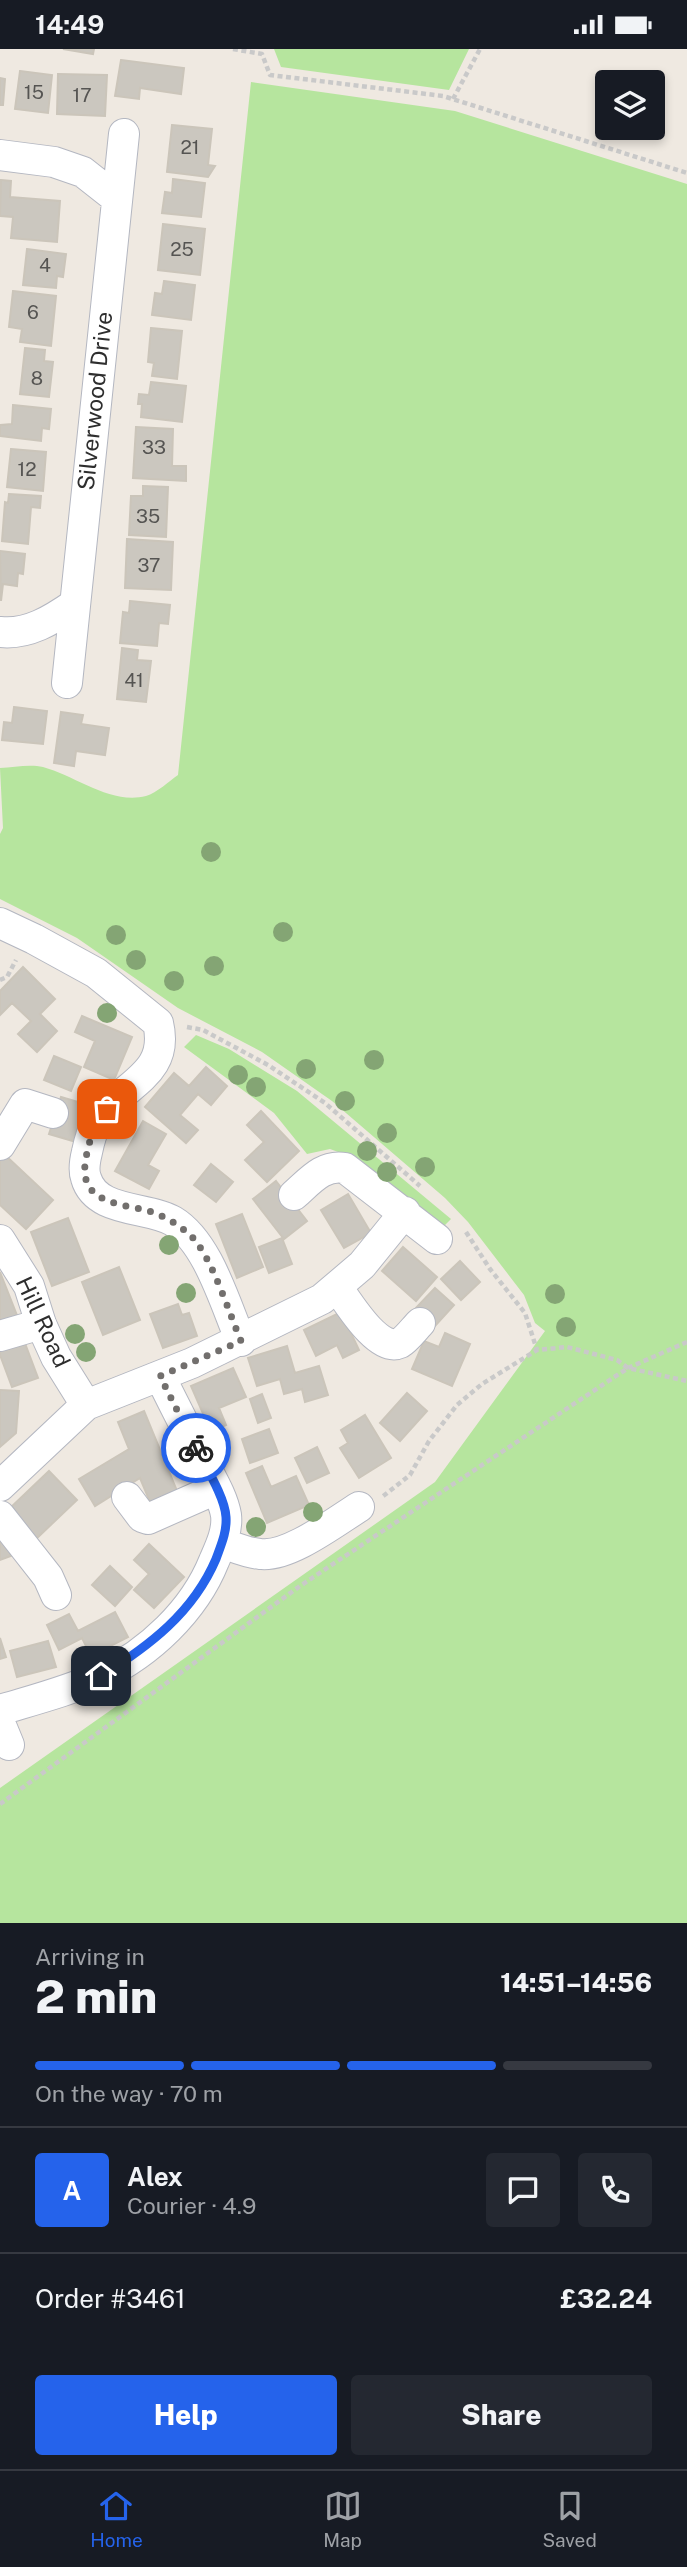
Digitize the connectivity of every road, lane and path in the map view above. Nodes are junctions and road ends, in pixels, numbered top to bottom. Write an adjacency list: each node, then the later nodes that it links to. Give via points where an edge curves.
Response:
1 (233, 49): 3 (path, via 262,54 270,75)
2 (480, 49): 3 (path)
3 (453, 99): 6 (path)
4 (124, 134): 7 (street, Silverwood Drive)
5 (0, 155): 7 (street, via 54,162 83,172)
6 (687, 173)
7 (116, 198): 8 (street, Silverwood Drive)
8 (75, 604): 9 (street, via 51,621); 10 (street, Silverwood Drive)
9 (0, 632)
10 (67, 683)
11 (0, 923): 22 (street, via 96,973 159,1023 160,1051 145,1076 97,1122 85,1177 90,1189 107,1202 174,1221 192,1237)
12 (53, 1113): 13 (street, via 25,1104)
13 (0, 1145)
14 (293, 1195): 15 (street, via 325,1168 335,1166 345,1168)
15 (405, 1212): 16 (street); 18 (street, via 362,1265)
16 (437, 1239)
17 (0, 1240): 20 (street, Hill Road, via 29,1286)
18 (337, 1287): 19 (street, via 377,1338 388,1344 400,1342); 22 (street)
19 (420, 1323)
20 (41, 1324): 21 (street); 27 (street, Hill Road)
21 (0, 1336)
22 (241, 1341): 25 (street)
23 (687, 1342): 24 (path)
24 (628, 1368): 26 (path); 31 (path, via 617,1360 567,1347 537,1350 457,1405 410,1475 368,1509); 36 (path, via 299,1586)
25 (160, 1376): 27 (street); 29 (street)
26 (687, 1381)
27 (86, 1405): 28 (street)
28 (0, 1486)
29 (216, 1489): 30 (street, via 148,1519); 33 (street, via 226,1515)
30 (127, 1497)
31 (359, 1507): 33 (street, via 287,1550 272,1554 260,1555)
32 (0, 1516): 34 (street, via 48,1577)
33 (222, 1543): 35 (street, via 208,1577 188,1606 138,1653 101,1676)
34 (56, 1595)
35 (0, 1710)
36 (0, 1804)

